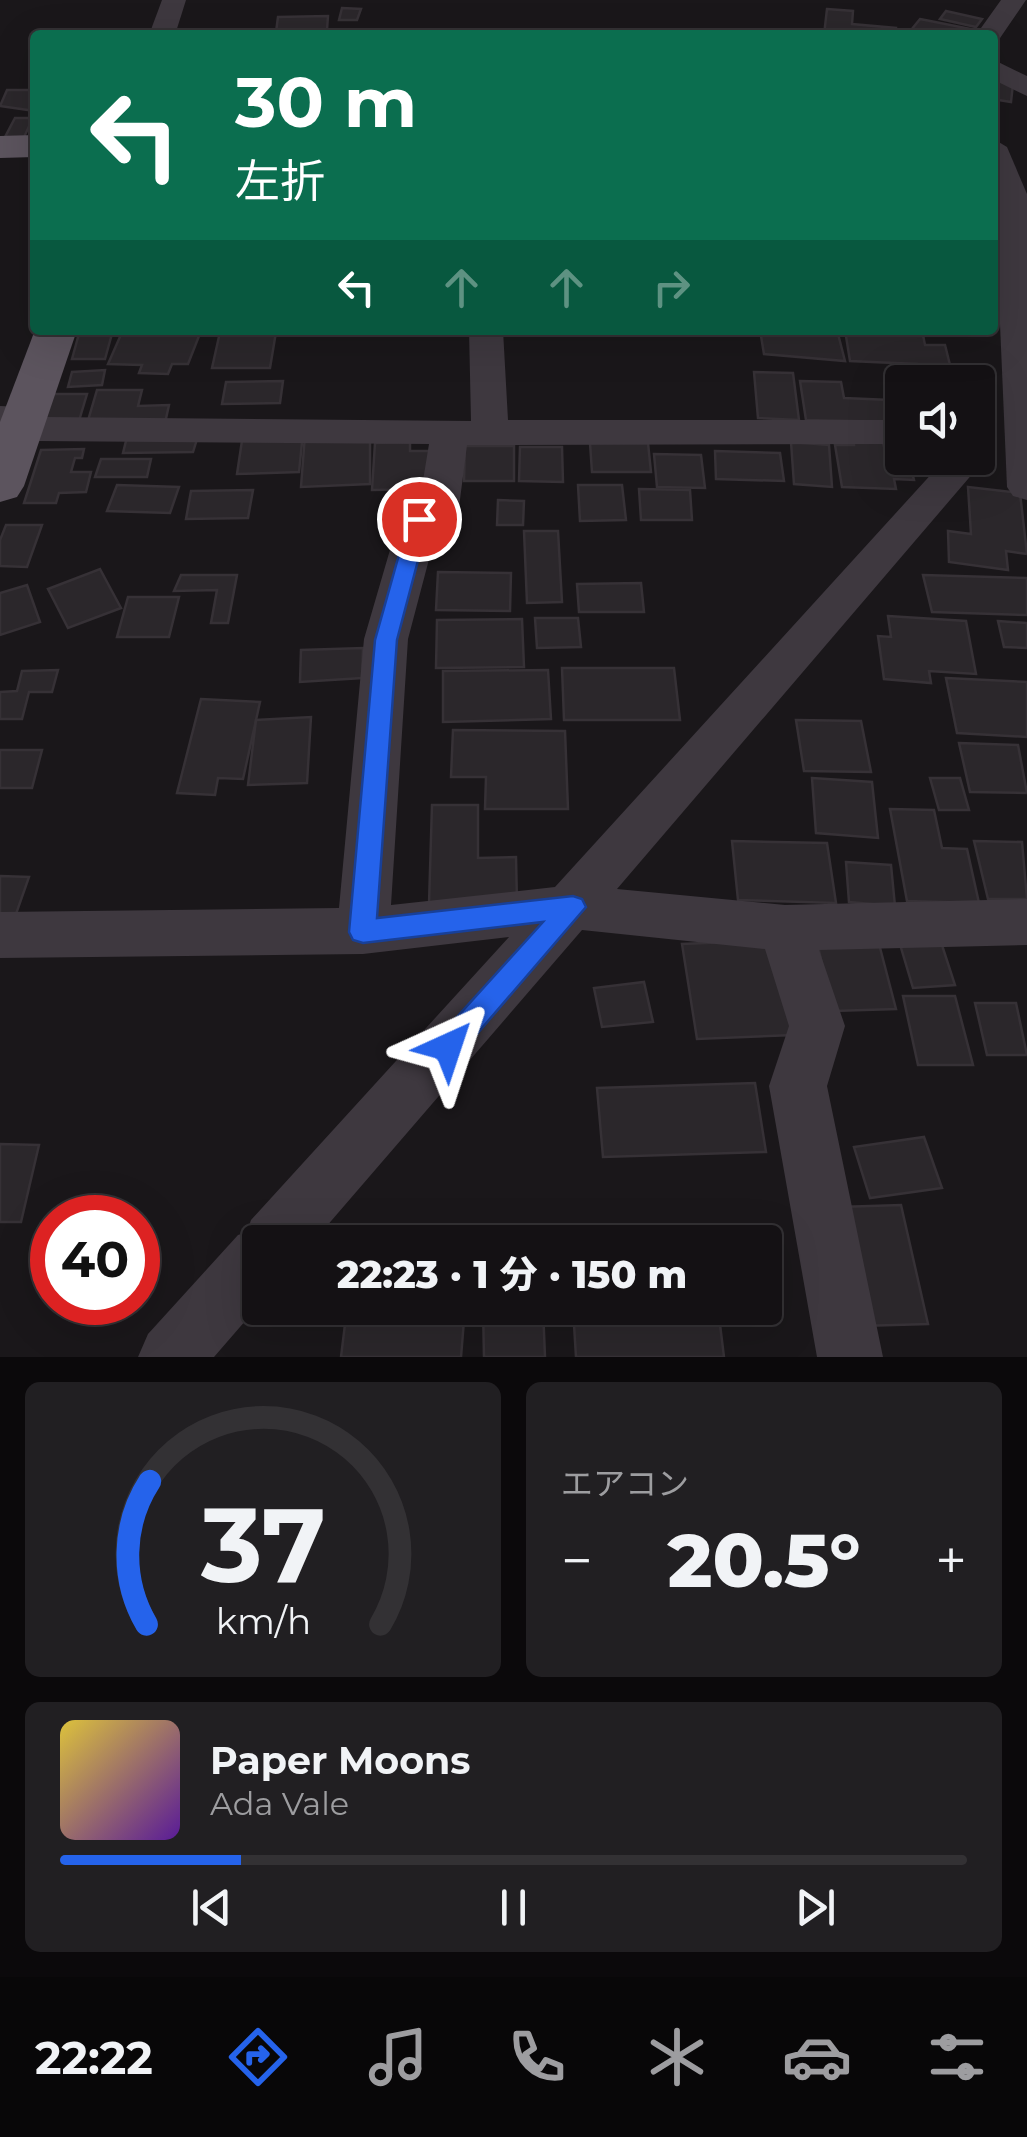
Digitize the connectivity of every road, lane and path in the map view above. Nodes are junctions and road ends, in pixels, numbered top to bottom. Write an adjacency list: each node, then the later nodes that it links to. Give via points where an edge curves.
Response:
1 (174, 0): 3 (street)
2 (1014, 0): 4 (street)
3 (164, 30)
4 (993, 30)
5 (998, 71): 6 (street)
6 (1027, 88)
7 (30, 146): 8 (main road)
8 (0, 147)
9 (998, 161): 14 (street, via 1012,195 1024,380)
10 (54, 335): 13 (main road)
11 (486, 335): 16 (street)
12 (502, 335): 16 (street)
13 (12, 419): 16 (street, via 38,429); 19 (main road)
14 (995, 430)
15 (885, 432): 16 (street)
16 (482, 433): 24 (street, via 438,515 419,519 386,640)
17 (995, 436): 20 (street)
18 (956, 475): 21 (street)
19 (0, 486)
20 (1027, 487)
21 (573, 907): 23 (street); 24 (street); 26 (street)
22 (1027, 922): 23 (street)
23 (785, 928): 29 (street, via 817,1026 798,1086)
24 (363, 932): 25 (street)
25 (0, 935)
26 (288, 1225)
27 (242, 1277): 28 (street)
28 (171, 1357)
29 (850, 1357)

